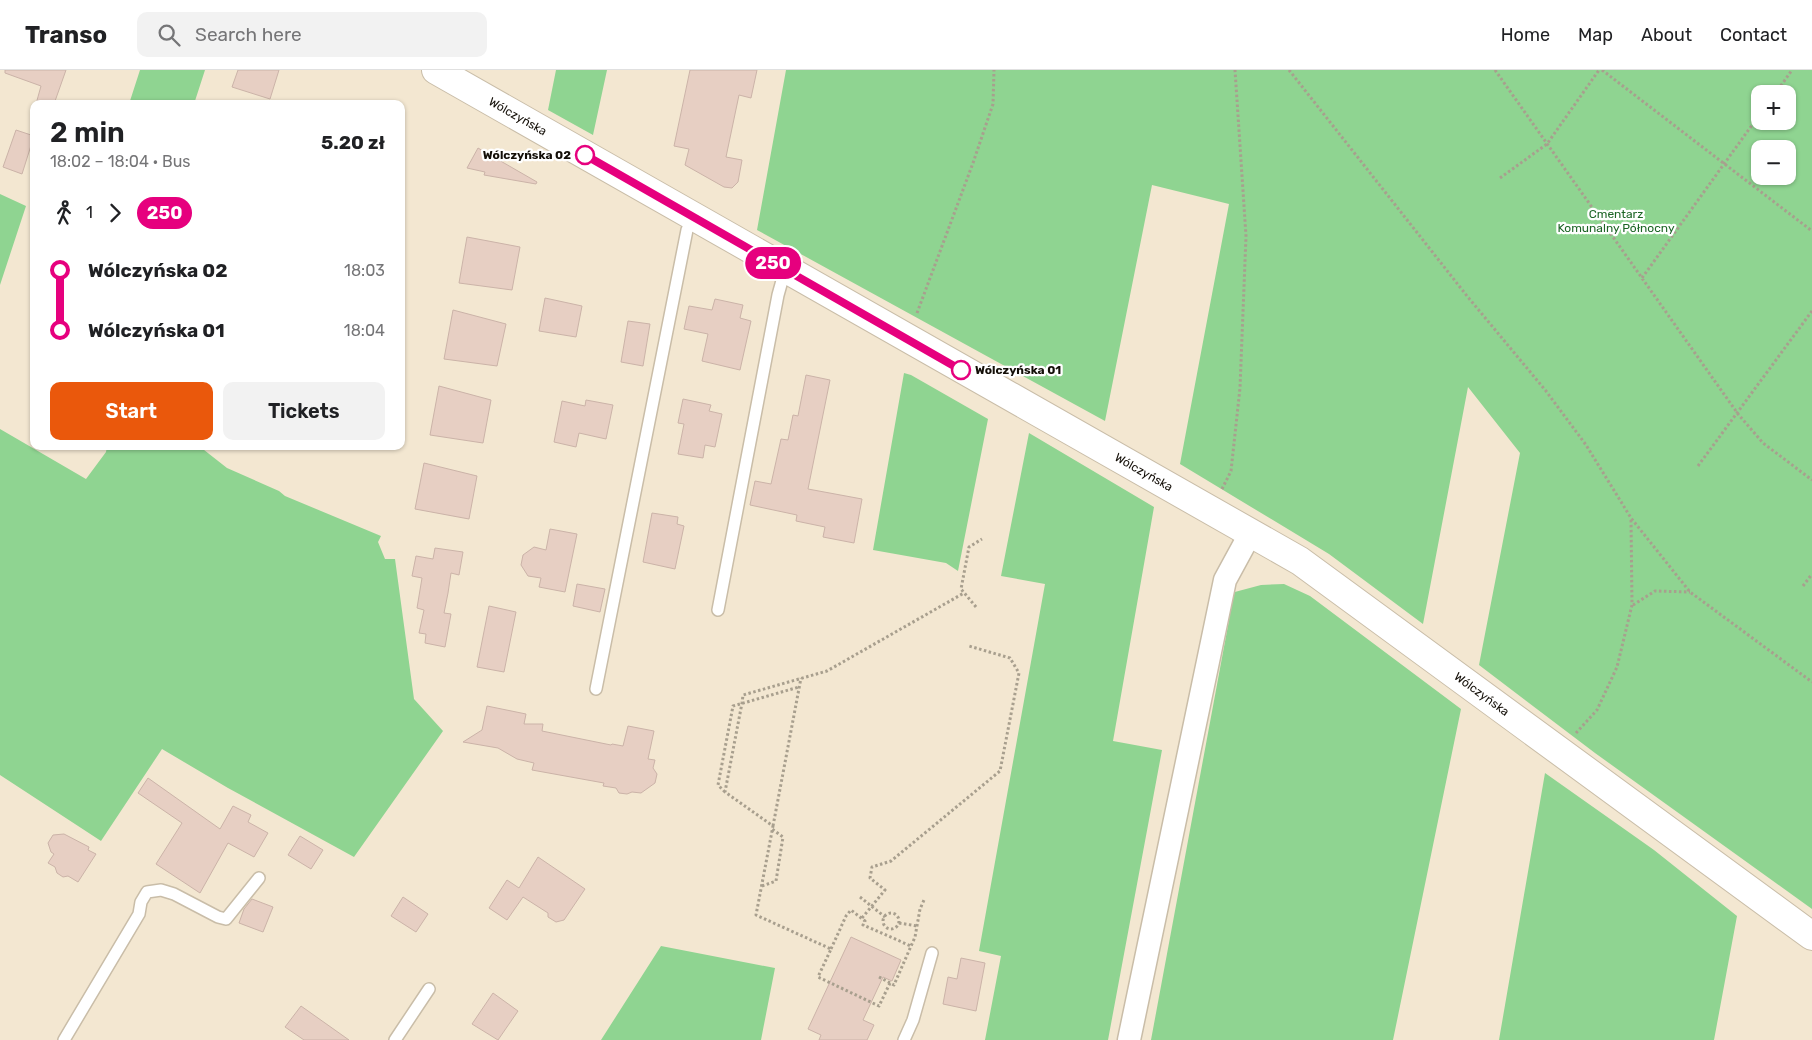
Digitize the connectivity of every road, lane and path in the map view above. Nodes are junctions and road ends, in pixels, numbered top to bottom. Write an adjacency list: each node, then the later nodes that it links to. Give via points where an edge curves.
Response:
1 (436, 70): 13 (street, Wólczyńska)
2 (994, 70): 18 (path, via 992,104 974,163)
3 (1235, 70): 21 (path, via 1246,236 1240,388)
4 (1289, 70): 23 (path, via 1546,391 1586,445)
5 (1495, 70): 10 (path)
6 (1600, 70): 10 (path); 11 (path)
7 (1792, 70): 8 (path)
8 (1781, 85)
9 (1751, 126): 11 (path)
10 (1547, 144): 12 (path); 16 (path)
11 (1723, 164): 14 (path); 16 (path)
12 (1500, 178)
13 (693, 217): 15 (street, Wólczyńska); 37 (lane, via 687,230)
14 (1812, 231)
15 (785, 270): 18 (street, Wólczyńska); 32 (lane)
16 (1642, 278): 19 (path)
17 (1812, 312): 19 (path)
18 (907, 339): 24 (street, Wólczyńska)
19 (1738, 414): 20 (path); 22 (path, via 1763,443)
20 (1698, 466)
21 (1232, 472)
22 (1812, 480)
23 (1631, 518): 28 (path); 30 (path)
24 (1250, 534): 39 (street, Wólczyńska, via 1300,561); 61 (street, via 1225,580)
25 (982, 539): 29 (path, via 969,547 961,589)
26 (1812, 574): 27 (path)
27 (1803, 586)
28 (1690, 592): 30 (path, via 1655,591); 35 (path)
29 (964, 593): 31 (path); 34 (path, via 827,671)
30 (1632, 605): 39 (path, via 1617,667 1597,710)
31 (976, 607)
32 (718, 610)
33 (969, 646): 46 (path, via 1010,658 1018,673 1000,771 891,861 872,867 870,878 886,890)
34 (801, 678): 36 (path); 38 (path, via 743,695)
35 (1812, 682)
36 (799, 687): 38 (path); 41 (path)
37 (596, 689)
38 (742, 703): 40 (path); 40 (path, via 733,706 718,785)
39 (1560, 751): 51 (street, Wólczyńska)
40 (726, 792): 41 (path)
41 (772, 828): 43 (path); 43 (path, via 783,838 776,881)
42 (260, 878): 58 (lane, via 226,919 174,894 161,890 147,892 139,914)
43 (762, 886): 53 (path, via 756,915)
44 (860, 897): 46 (path)
45 (924, 900): 50 (path)
46 (871, 906): 47 (path); 48 (path)
47 (885, 917): 49 (path, via 896,914); 49 (path, via 884,923 889,929)
48 (862, 918): 52 (path, via 865,921 863,925); 53 (path, via 851,910)
49 (899, 923): 50 (path)
50 (917, 926): 52 (path)
51 (1812, 936)
52 (911, 946): 56 (path, via 894,985)
53 (831, 949): 56 (path, via 818,977 879,1006)
54 (932, 953): 60 (lane)
55 (879, 978): 56 (path)
56 (890, 983)
57 (429, 989): 59 (lane)
58 (64, 1040)
59 (395, 1040)
60 (904, 1040)
61 (1129, 1040)

